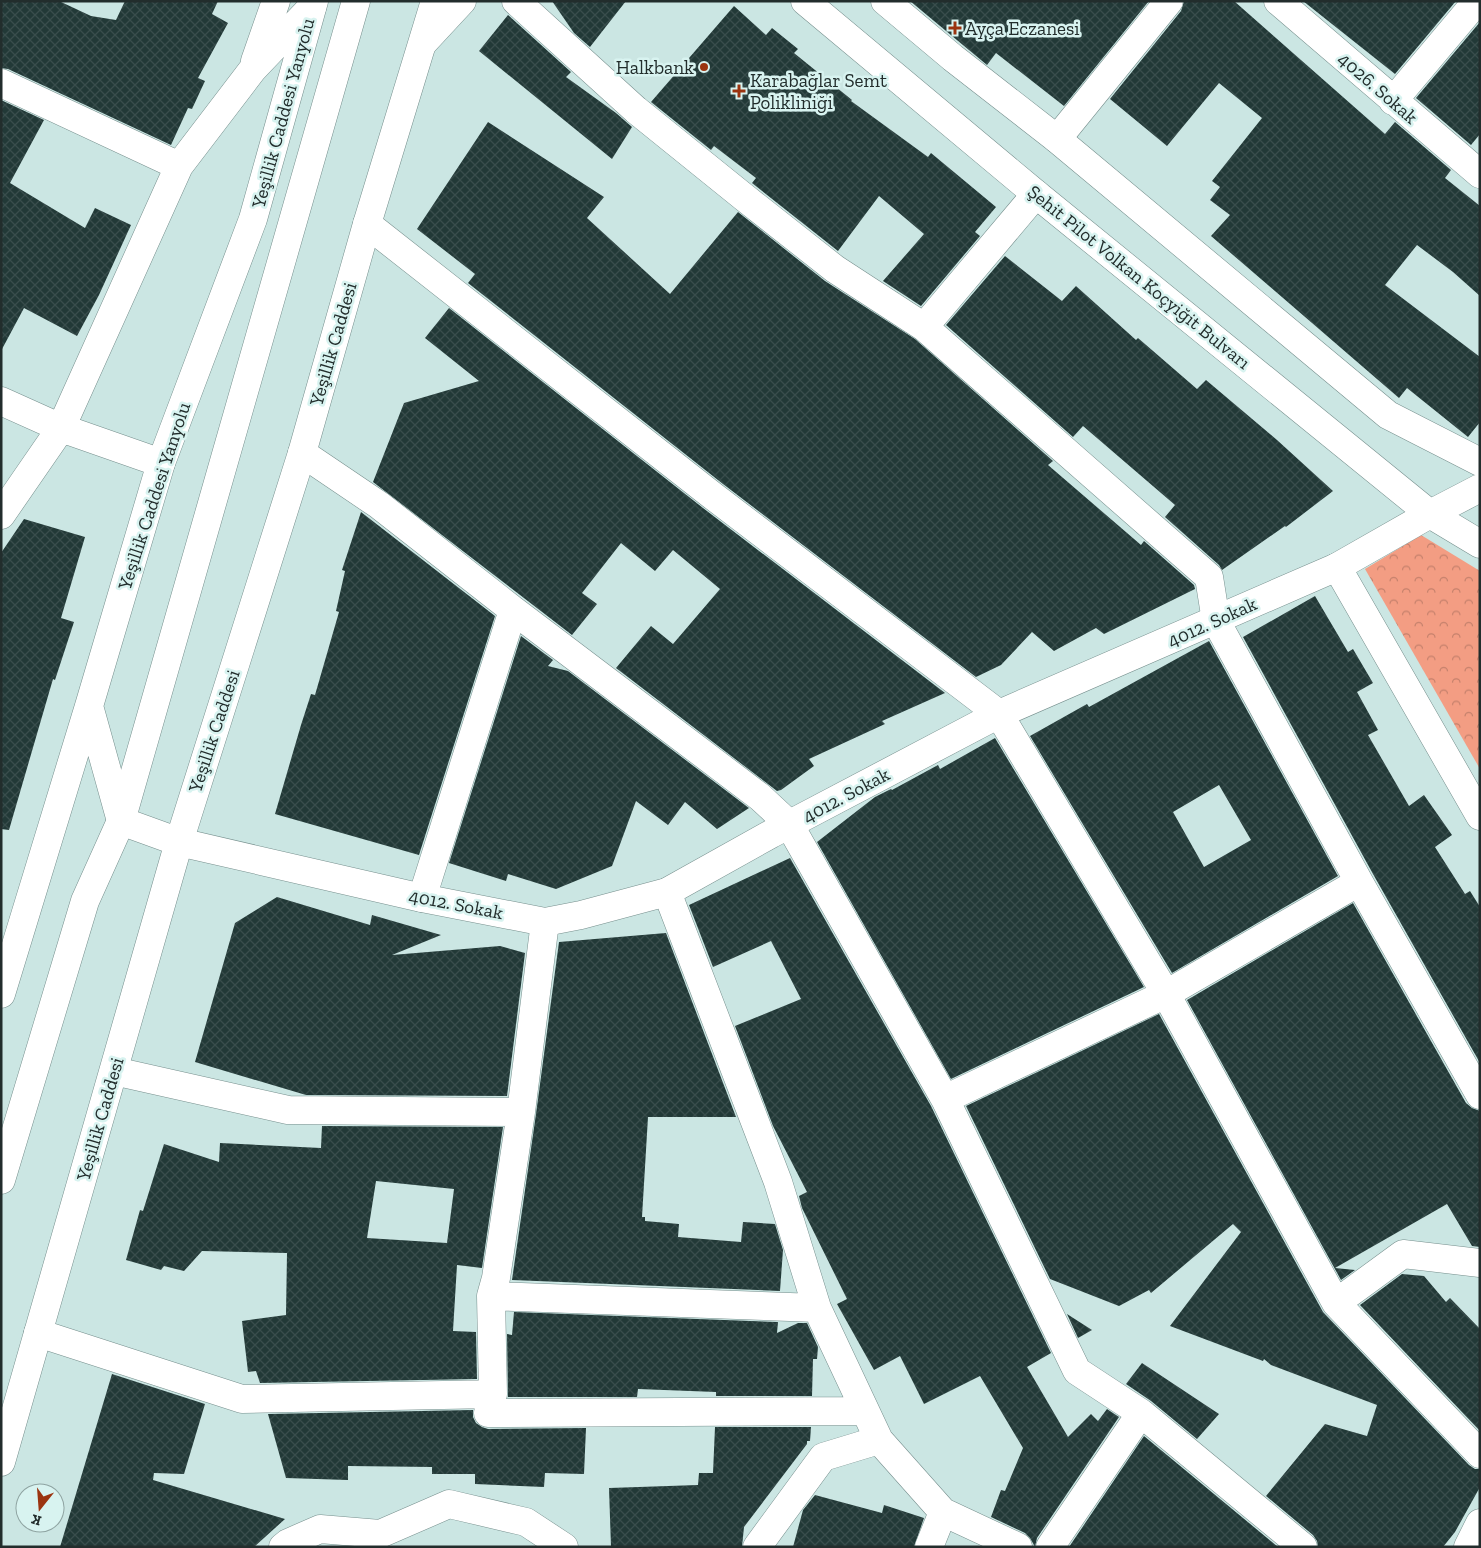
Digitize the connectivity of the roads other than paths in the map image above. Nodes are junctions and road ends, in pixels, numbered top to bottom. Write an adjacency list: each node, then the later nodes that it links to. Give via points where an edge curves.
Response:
1 (276, 1): 13 (main road)
2 (356, 1): 37 (main road)
3 (435, 1): 12 (main road, Yeşillik Caddesi)
4 (462, 1): 12 (main road)
5 (516, 1): 21 (main road, via 636,110 745,198 835,269)
6 (804, 1): 19 (main road, Şehit Pilot Volkan Koçyiğit Bulvarı)
7 (885, 1): 16 (main road)
8 (1169, 1): 16 (main road)
9 (1278, 1): 15 (main road, 4026. Sokak)
10 (1477, 1): 15 (main road)
11 (313, 4): 13 (main road); 26 (main road, Yeşillik Caddesi Yanyolu, via 254,219)
12 (422, 43): 20 (main road, Yeşillik Caddesi)
13 (252, 69): 17 (main road)
14 (1, 83): 17 (main road)
15 (1393, 101): 18 (main road, 4026. Sokak)
16 (1057, 139): 25 (main road, via 1388,415)
17 (179, 166): 23 (main road)
18 (1480, 174)
19 (1036, 194): 21 (main road); 28 (main road, Şehit Pilot Volkan Koçyiğit Bulvarı)
20 (368, 224): 24 (main road, Yeşillik Caddesi); 35 (main road, via 713,496)
21 (924, 327): 33 (main road, via 1209,577)
22 (1, 400): 23 (main road)
23 (61, 428): 26 (main road); 29 (main road)
24 (302, 454): 32 (main road, via 379,505); 39 (main road, Yeşillik Caddesi)
25 (1480, 462)
26 (161, 463): 34 (main road, Yeşillik Caddesi Yanyolu)
27 (1480, 488): 28 (main road, 4012. Sokak)
28 (1430, 514): 30 (main road, Şehit Pilot Volkan Koçyiğit Bulvarı); 31 (main road, 4012. Sokak)
29 (1, 515)
30 (1480, 544)
31 (1337, 567): 33 (main road, 4012. Sokak); 36 (main road)
32 (513, 610): 38 (main road, via 760,797); 42 (main road)
33 (1216, 621): 35 (main road, 4012. Sokak); 40 (main road)
34 (89, 706): 37 (main road); 44 (main road, Yeşillik Caddesi Yanyolu)
35 (1000, 714): 38 (main road, 4012. Sokak); 45 (main road)
36 (1480, 816)
37 (121, 821): 39 (main road, 4012. Sokak); 50 (main road, via 85,901)
38 (790, 824): 41 (main road, 4012. Sokak); 48 (main road)
39 (179, 842): 42 (main road, 4012. Sokak); 46 (main road, Yeşillik Caddesi)
40 (1359, 882): 45 (main road); 47 (main road)
41 (667, 892): 43 (main road, 4012. Sokak, via 580,916); 54 (main road, via 778,1182)
42 (422, 898): 43 (main road, 4012. Sokak)
43 (545, 922): 49 (main road)
44 (1, 994)
45 (1166, 994): 48 (main road); 53 (main road)
46 (114, 1070): 49 (main road, via 288,1110); 55 (main road, Yeşillik Caddesi)
47 (1480, 1095)
48 (945, 1099): 58 (main road, via 1077,1371)
49 (521, 1112): 52 (main road)
50 (1, 1180)
51 (1480, 1263): 53 (main road, via 1403,1254)
52 (491, 1296): 54 (main road); 56 (main road)
53 (1336, 1303): 60 (main road)
54 (817, 1308): 57 (main road)
55 (38, 1333): 56 (main road, via 242,1399); 61 (main road, Yeşillik Caddesi)
56 (493, 1394): 57 (main road, via 488,1413)
57 (865, 1411): 59 (main road)
58 (1141, 1412): 70 (main road); 71 (main road)
59 (878, 1440): 62 (main road); 67 (main road, via 824,1457)
60 (1480, 1454)
61 (1, 1462)
62 (943, 1512): 68 (main road); 69 (main road)
63 (1480, 1523): 72 (main road)
64 (384, 1540): 65 (main road, via 320,1529); 66 (main road, via 449,1504 526,1522)
65 (283, 1547)
66 (564, 1547)
67 (757, 1547)
68 (929, 1547)
69 (1018, 1547)
70 (1050, 1547)
71 (1303, 1547)
72 (1468, 1547)

